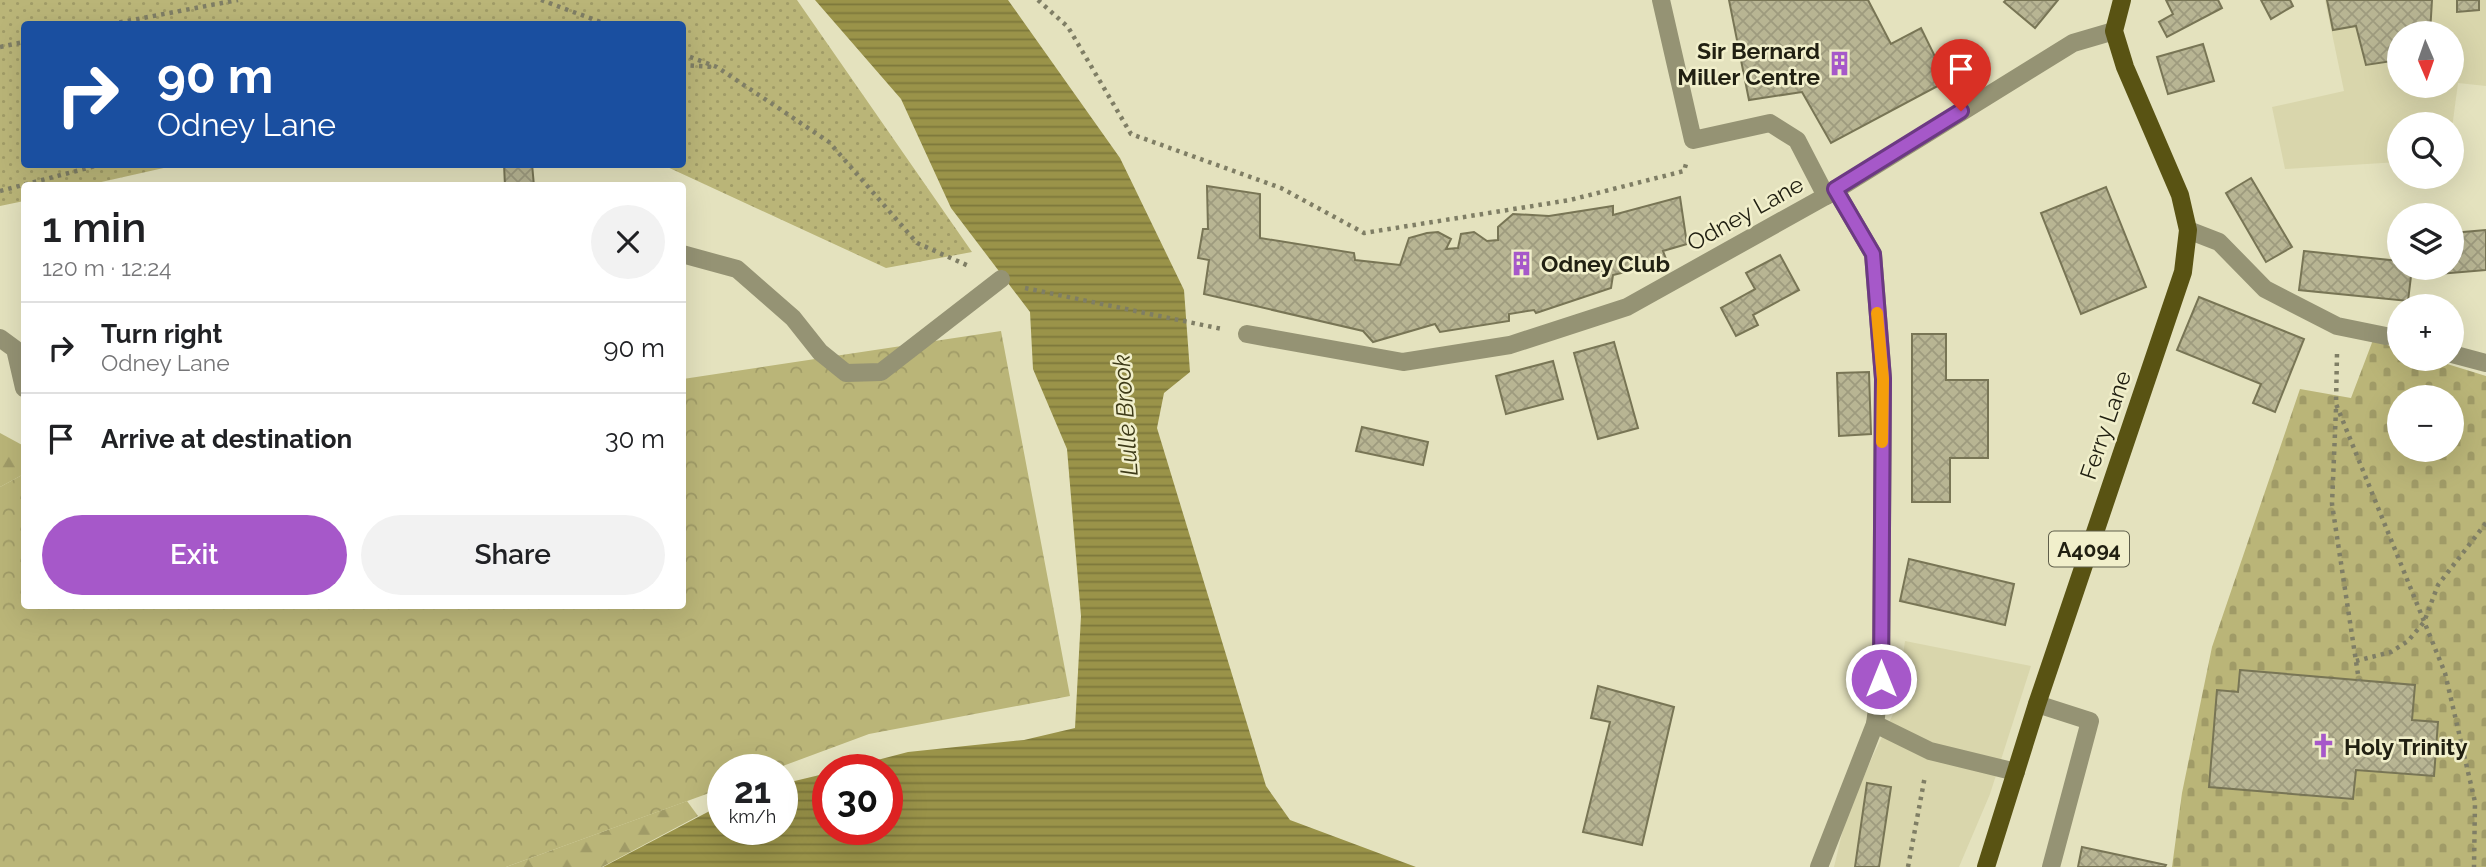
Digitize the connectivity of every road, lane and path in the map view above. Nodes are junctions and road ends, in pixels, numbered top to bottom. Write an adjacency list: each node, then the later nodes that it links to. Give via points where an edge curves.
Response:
1 (237, 0): 6 (path)
2 (541, 0): 7 (path)
3 (1038, 0): 14 (path, via 1068,27 1131,134 1280,188 1364,233 1570,200 1684,171)
4 (1661, 0): 14 (street)
5 (2122, 0): 8 (main road)
6 (127, 21)
7 (598, 21)
8 (2114, 31): 19 (street, Odney Lane, via 2073,43); 20 (main road, Ferry Lane / A4094, via 2180,195)
9 (21, 43): 10 (path)
10 (0, 47)
11 (686, 55): 13 (path)
12 (686, 65): 13 (path)
13 (717, 67): 22 (path, via 829,142 917,243)
14 (1693, 140): 19 (street, via 1770,123 1797,140)
15 (88, 168): 16 (path)
16 (34, 182)
17 (21, 185): 18 (path)
18 (0, 191)
19 (1830, 192): 24 (street, Odney Lane, via 1627,307 1510,345 1403,362); 36 (street, via 1873,254 1883,379 1881,679)
20 (2188, 230): 23 (street, via 2219,242 2265,289); 35 (main road, Ferry Lane / A4094, via 2183,272)
21 (686, 255): 22 (street, via 737,269 846,373 881,372)
22 (1002, 279): 24 (path, via 1024,288)
23 (2337, 326): 25 (street); 30 (path)
24 (1247, 334)
25 (2387, 337)
26 (0, 338): 29 (street, via 15,349)
27 (2464, 357): 28 (street)
28 (2486, 363)
29 (21, 374)
30 (2336, 404): 32 (path); 33 (path, via 2332,504)
31 (2486, 523): 32 (path, via 2438,585)
32 (2424, 622): 33 (path, via 2391,652); 43 (path, via 2445,673 2475,802)
33 (2356, 661): 34 (path)
34 (2359, 681)
35 (2037, 704): 38 (main road, Ferry Lane / A4094); 42 (street, via 2090,721)
36 (1875, 724): 37 (street); 39 (street)
37 (1930, 751): 38 (street); 40 (path)
38 (2016, 772): 41 (main road, Ferry Lane / A4094)
39 (1819, 867)
40 (1908, 867)
41 (1986, 867)
42 (2051, 867)
43 (2474, 867)

